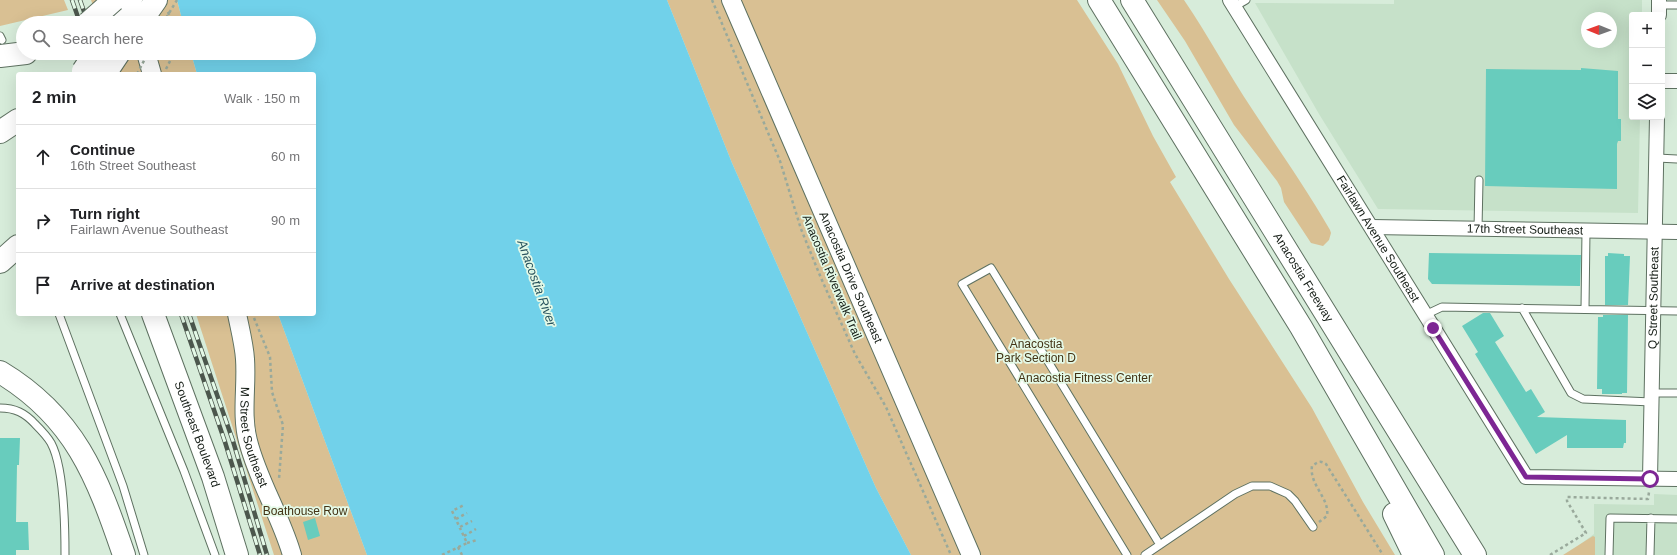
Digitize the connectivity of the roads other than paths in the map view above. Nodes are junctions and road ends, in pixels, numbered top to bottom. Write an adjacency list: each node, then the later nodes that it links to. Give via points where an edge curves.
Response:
1 (114, 0): 8 (main road, bridge)
2 (731, 0): 61 (street, Anacostia Drive Southeast)
3 (1099, 0): 43 (main road)
4 (1132, 0): 48 (main road, Anacostia Freeway)
5 (1237, 2): 27 (street, Fairlawn Avenue Southeast)
6 (1677, 5): 7 (lane)
7 (1659, 7)
8 (96, 16)
9 (1, 44): 10 (main road)
10 (16, 49)
11 (90, 60): 15 (main road, bridge)
12 (114, 60): 16 (main road, bridge)
13 (124, 60): 17 (main road)
14 (149, 60): 18 (street)
15 (83, 72)
16 (105, 72)
17 (119, 72)
18 (152, 72)
19 (1665, 81): 20 (street)
20 (1677, 81)
21 (1657, 120): 24 (street, Q Street Southeast)
22 (16, 121): 23 (main road)
23 (0, 132)
24 (1657, 158): 25 (lane); 30 (street, Q Street Southeast)
25 (1677, 159)
26 (1479, 180): 28 (lane)
27 (1372, 227): 28 (street, 17th Street Southeast); 38 (street, Fairlawn Avenue Southeast)
28 (1478, 229): 29 (street, 17th Street Southeast)
29 (1586, 231): 30 (street, 17th Street Southeast); 35 (lane)
30 (1655, 232): 31 (street, 17th Street Southeast); 36 (street, Q Street Southeast)
31 (1677, 232)
32 (16, 248): 33 (main road)
33 (0, 262)
34 (1522, 308): 35 (lane); 38 (lane, via 1442,307); 46 (lane, via 1571,393 1583,400)
35 (1585, 309): 36 (lane)
36 (1654, 310): 37 (lane); 46 (street, Q Street Southeast)
37 (1677, 311)
38 (1425, 315): 50 (street, Fairlawn Avenue Southeast, via 1526,477)
39 (60, 316): 57 (lane, via 120,479)
40 (121, 316): 58 (lane, via 184,470)
41 (155, 316): 59 (main road, Southeast Boulevard, via 213,476)
42 (237, 316): 60 (street, M Street Southeast, via 245,358 245,423 248,440)
43 (1301, 327): 64 (main road); 65 (main road)
44 (0, 372): 56 (main road, via 42,403 77,444 99,486)
45 (1677, 393): 46 (lane)
46 (1652, 397): 50 (street, Q Street Southeast)
47 (0, 408): 55 (lane, via 14,410 27,416 53,446 63,502)
48 (1388, 412): 66 (main road); 67 (main road, Anacostia Freeway)
49 (1677, 479): 50 (street)
50 (1649, 486)
51 (1651, 518): 52 (lane); 68 (lane, via 1610,518); 69 (lane)
52 (1677, 519)
53 (1312, 527): 54 (lane, via 1298,504 1288,494 1270,486 1252,486 1235,494)
54 (1160, 545): 62 (lane, via 992,268 962,284); 63 (lane)
55 (65, 555)
56 (124, 555)
57 (144, 555)
58 (215, 555)
59 (237, 555)
60 (292, 555)
61 (971, 555)
62 (1127, 555)
63 (1145, 555)
64 (1414, 555)
65 (1433, 555)
66 (1464, 555)
67 (1475, 555)
68 (1609, 555)
69 (1650, 555)

